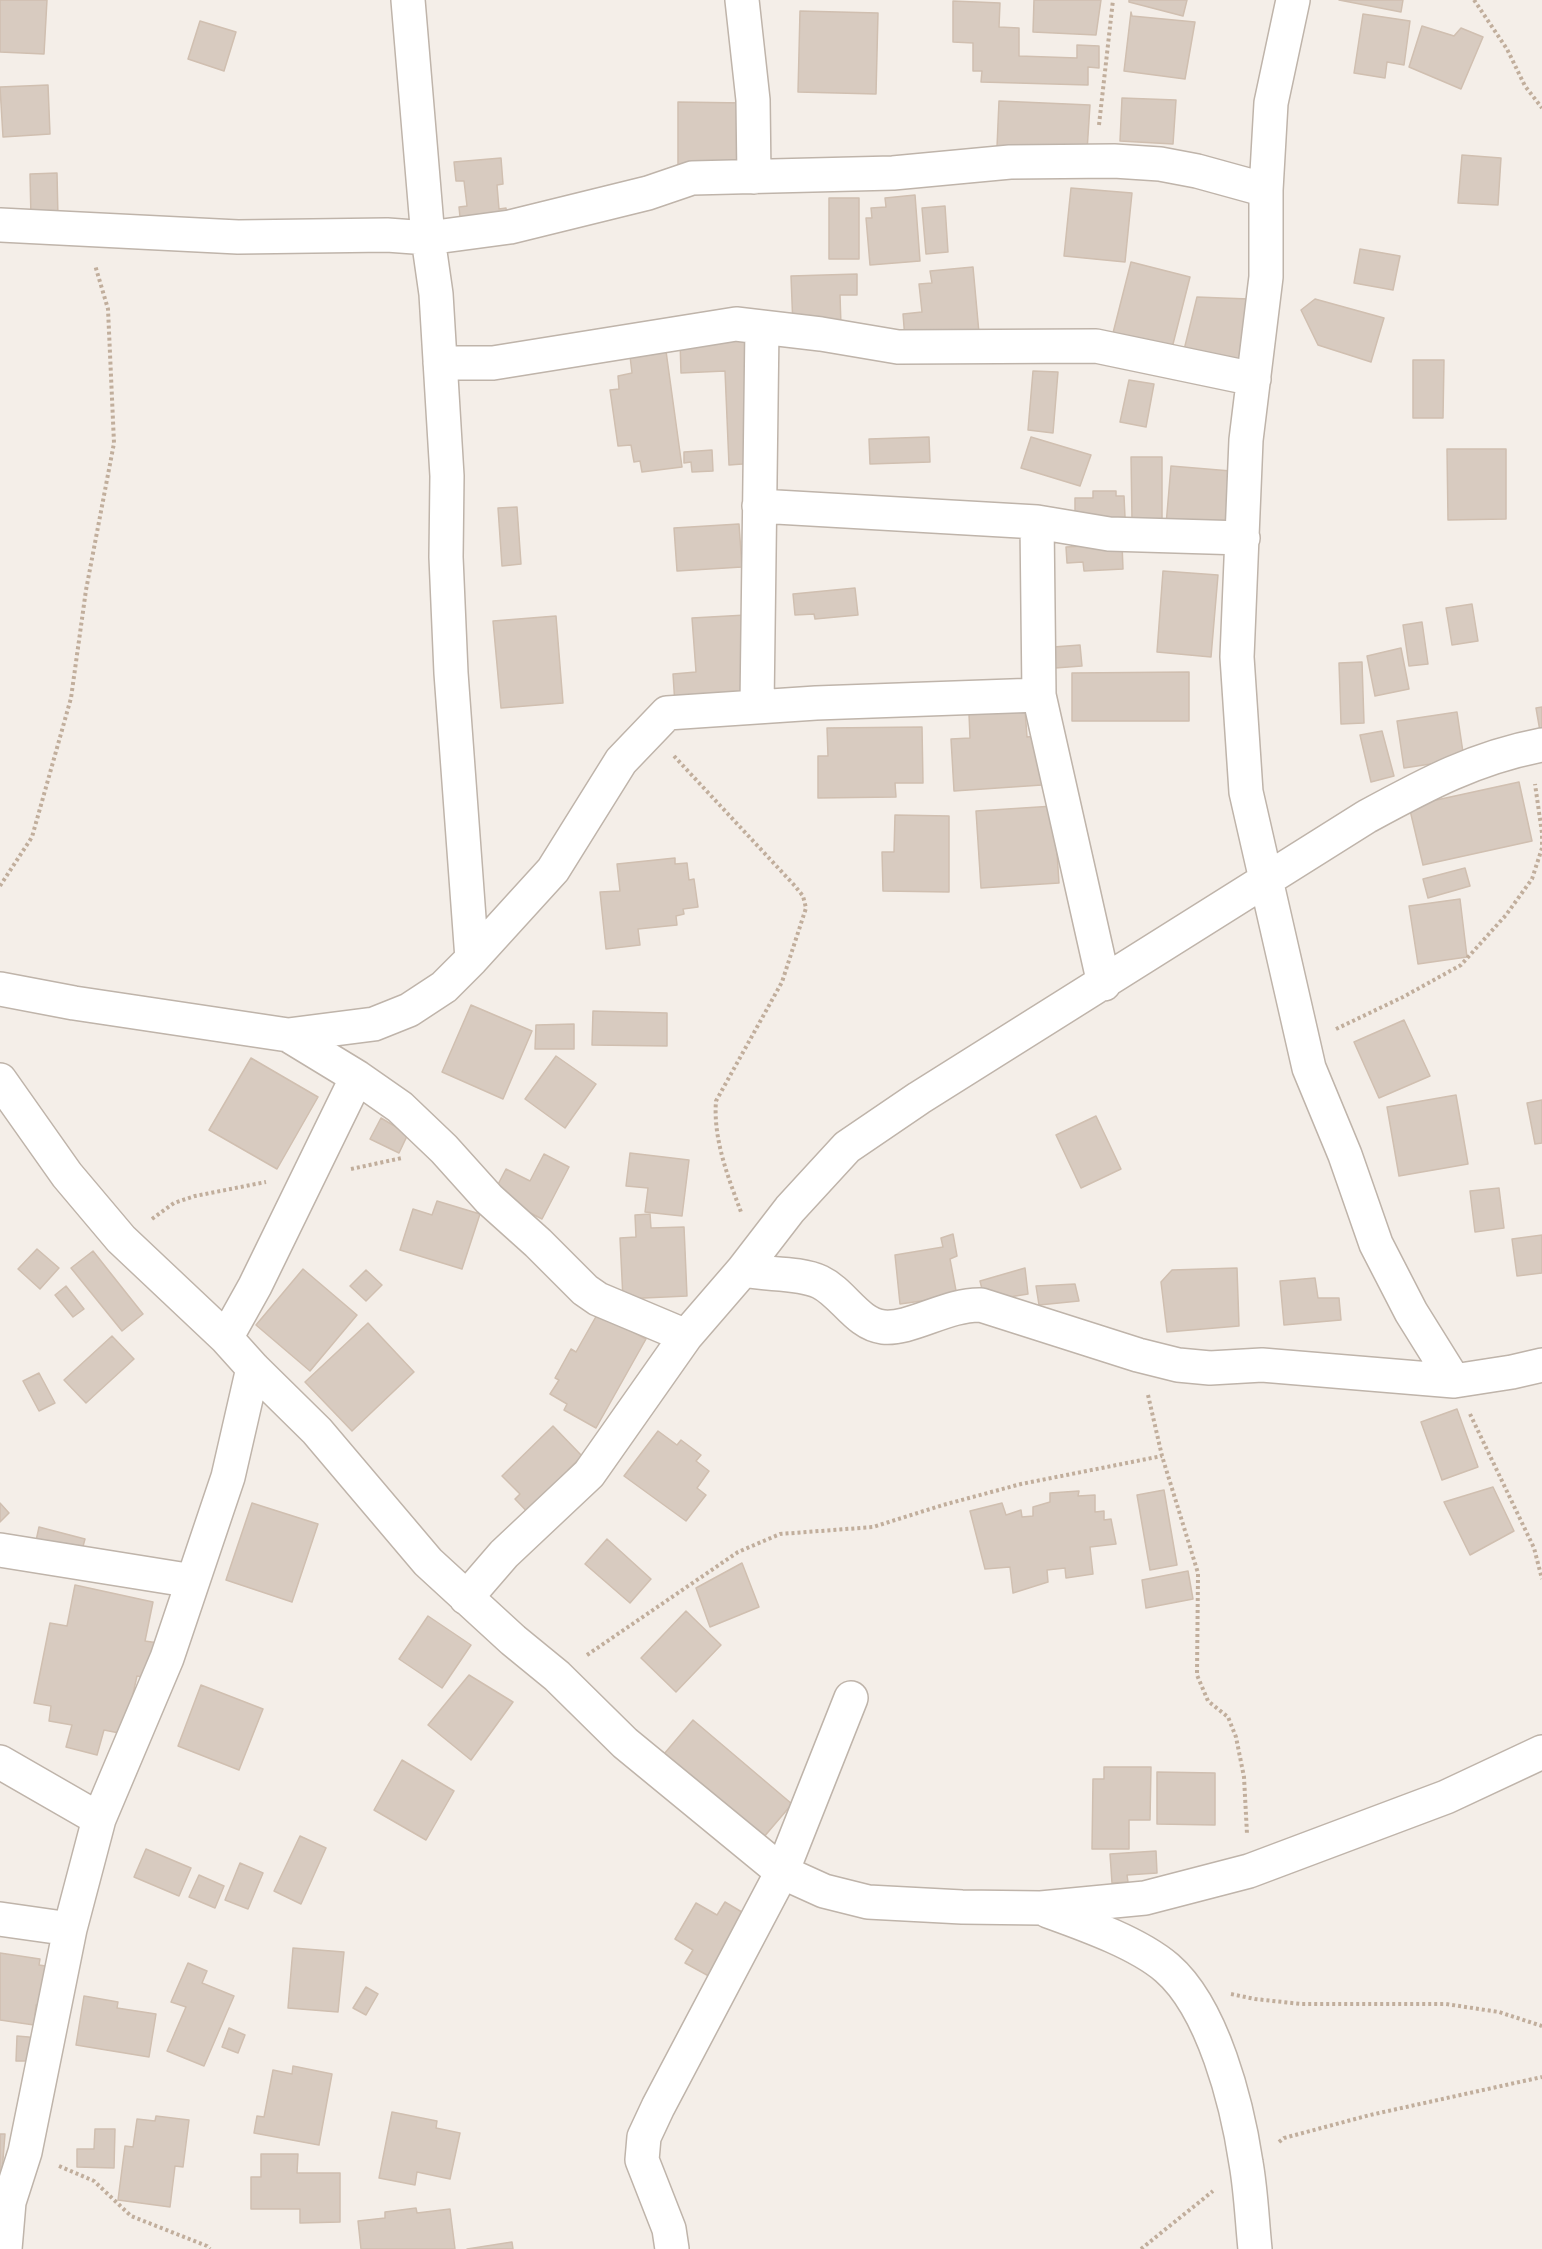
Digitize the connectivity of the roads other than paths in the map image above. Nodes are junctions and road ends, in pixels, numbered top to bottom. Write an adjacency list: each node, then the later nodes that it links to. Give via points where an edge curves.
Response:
1 (408, 0): 7 (street)
2 (742, 0): 4 (street, via 753,100)
3 (1293, 0): 5 (street, via 1271,103)
4 (754, 177): 5 (street, via 1095,161 1160,164); 7 (street, via 692,178 648,193 510,227)
5 (1266, 190): 10 (street, via 1266,277)
6 (0, 225): 7 (street, via 238,237)
7 (428, 238): 9 (street)
8 (762, 327): 9 (street, via 736,324 493,363); 10 (street, via 898,347 1096,346); 11 (street)
9 (440, 363): 18 (street, via 451,673)
10 (1254, 379): 13 (street, via 1246,440)
11 (759, 506): 12 (street); 15 (street)
12 (1037, 522): 13 (street, via 1108,534); 14 (street)
13 (1242, 538): 17 (street, via 1237,657 1246,792)
14 (1039, 695): 15 (street); 19 (street)
15 (757, 706): 18 (street, via 663,715 621,761 553,870)
16 (1536, 746): 17 (street, via 1472,763 1436,778)
17 (1266, 880): 19 (street); 29 (street, via 1309,1068 1376,1244 1411,1312)
18 (472, 959): 21 (street, via 444,987 410,1010 374,1024)
19 (1104, 984): 24 (street, via 919,1098 848,1147 790,1209)
20 (0, 989): 21 (street)
21 (288, 1035): 22 (street)
22 (357, 1077): 25 (street, via 400,1107 585,1290); 26 (street)
23 (0, 1080): 26 (street, via 67,1175 121,1239)
24 (749, 1261): 25 (street); 29 (street, via 817,1280 877,1326 895,1327 950,1309 981,1305 1178,1365 1262,1365)
25 (686, 1336): 32 (street, via 589,1474 504,1554)
26 (226, 1338): 28 (street)
27 (1542, 1365): 29 (street)
28 (253, 1368): 31 (street, via 228,1477); 32 (street, via 317,1431 428,1562)
29 (1454, 1381)
30 (0, 1550): 31 (street)
31 (193, 1581): 36 (street, via 167,1658)
32 (466, 1598): 37 (street, via 557,1676 625,1743)
33 (851, 1698): 37 (street)
34 (1542, 1752): 38 (street, via 1446,1797 1249,1871 1145,1898)
35 (0, 1762): 36 (street)
36 (99, 1819): 40 (street)
37 (782, 1872): 38 (street, via 824,1891 868,1902); 42 (street, via 644,2137 642,2160 669,2229)
38 (1041, 1908): 43 (street, via 1138,1950 1165,1966 1183,1984 1209,2030 1228,2082 1246,2163)
39 (0, 1919): 40 (street)
40 (70, 1929): 41 (street, via 25,2152 9,2202)
41 (5, 2249)
42 (672, 2249)
43 (1255, 2249)

